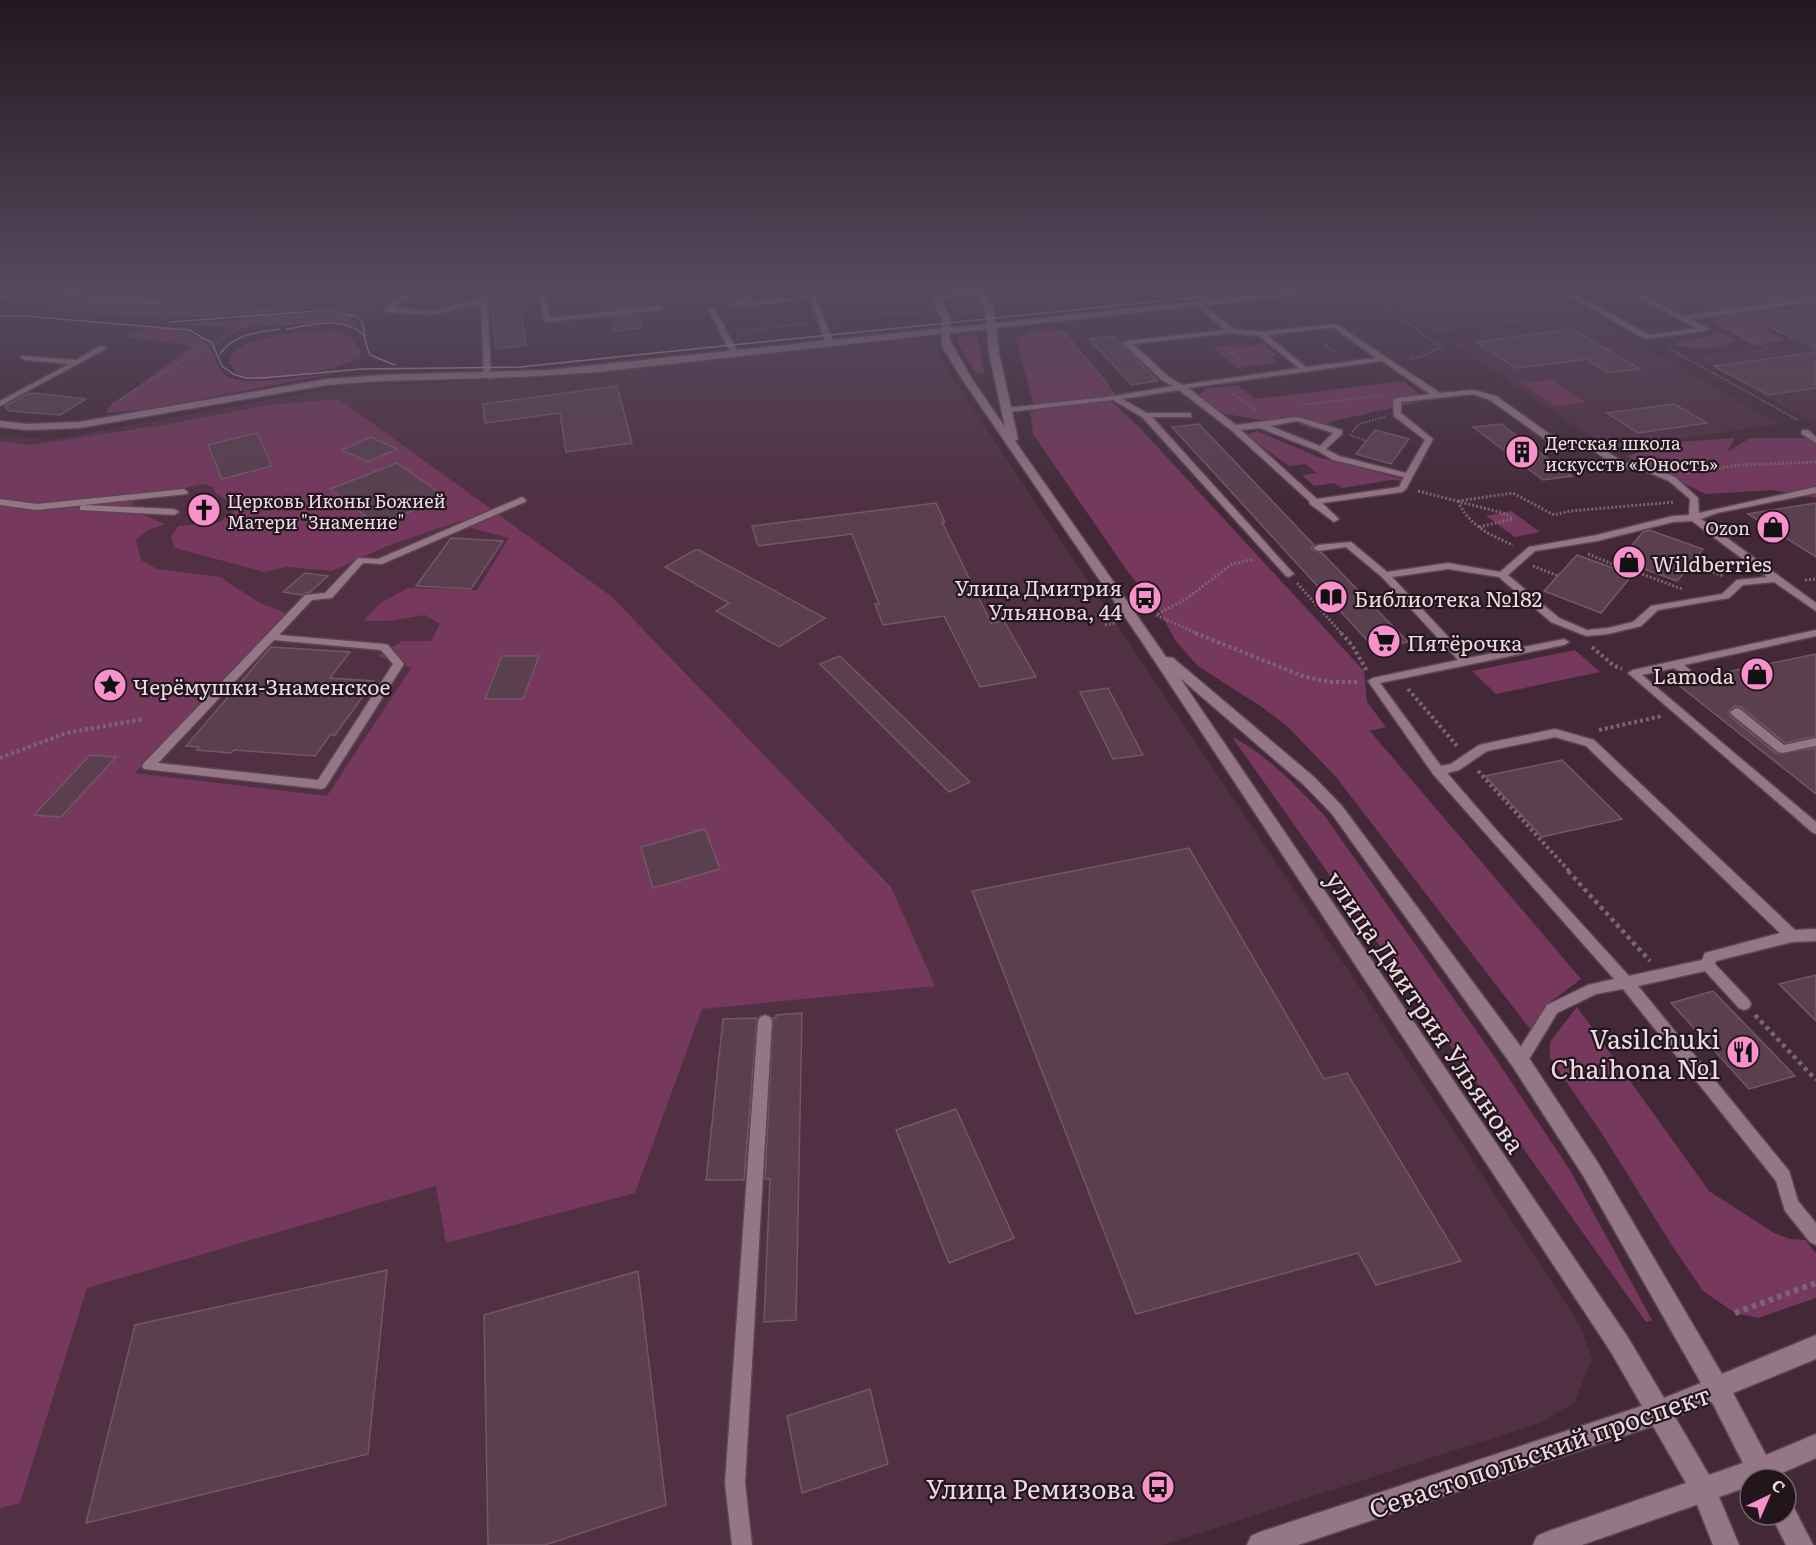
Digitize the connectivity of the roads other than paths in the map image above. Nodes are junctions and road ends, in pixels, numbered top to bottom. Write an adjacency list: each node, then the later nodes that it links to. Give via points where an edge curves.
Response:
1 (73, 364): 15 (lane)
2 (487, 364): 11 (lane)
3 (633, 364): 11 (main road)
4 (958, 364): 25 (main road, улица Дмитрия Ульянова)
5 (996, 364): 16 (main road, улица Дмитрия Ульянова)
6 (1150, 364): 12 (lane)
7 (1298, 364): 10 (lane)
8 (1351, 364): 10 (lane)
9 (1389, 364): 13 (lane)
10 (1305, 370): 12 (lane)
11 (488, 377): 19 (main road, via 360,378 79,425)
12 (1181, 387): 14 (lane); 21 (lane)
13 (1437, 395): 26 (lane, via 1397,400 1397,414 1429,439); 34 (lane, via 1473,392 1493,398 1563,448 1591,445 1623,466 1639,465 1672,479 1694,500)
14 (1117, 398): 16 (lane); 17 (lane)
15 (0, 404)
16 (1006, 410): 25 (main road, улица Дмитрия Ульянова)
17 (1145, 415): 18 (lane); 38 (lane)
18 (1188, 415)
19 (0, 424)
20 (1265, 424): 21 (lane); 24 (lane); 24 (lane, via 1297,419 1338,432)
21 (1233, 428): 31 (lane)
22 (1805, 428): 23 (lane)
23 (1816, 441)
24 (1321, 449): 26 (lane, via 1336,458)
25 (1017, 450): 46 (main road, улица Дмитрия Ульянова)
26 (1409, 476): 31 (lane, via 1402,489)
27 (1816, 490): 34 (lane)
28 (184, 492): 32 (lane)
29 (522, 500): 45 (lane, via 379,562 361,560 328,596 309,597)
30 (0, 502): 32 (lane)
31 (1313, 502): 35 (lane)
32 (37, 507): 33 (lane)
33 (174, 512)
34 (1694, 518): 41 (lane, via 1532,549); 42 (lane)
35 (1334, 519)
36 (1318, 548): 40 (lane, via 1348,544)
37 (1287, 553): 38 (lane)
38 (1273, 556): 39 (lane)
39 (1289, 574)
40 (1385, 575): 41 (lane, via 1448,566); 48 (lane)
41 (1502, 575): 42 (lane, via 1555,620 1586,633 1636,624 1655,608 1725,596 1740,582)
42 (1774, 579): 43 (lane)
43 (1816, 608)
44 (1816, 633): 49 (lane)
45 (271, 637): 45 (lane, via 172,740 148,766 321,785 399,664 384,647)
46 (1148, 641): 61 (main road, улица Дмитрия Ульянова, via 1337,810); 65 (main road, улица Дмитрия Ульянова, via 1619,1344)
47 (1564, 642): 48 (lane)
48 (1465, 662): 53 (lane, via 1372,681)
49 (1676, 664): 50 (lane); 54 (lane, via 1633,673)
50 (1695, 679)
51 (1736, 712): 52 (lane, via 1782,750)
52 (1816, 742)
53 (1437, 771): 56 (lane, via 1455,767 1483,748 1556,733 1590,743); 58 (lane)
54 (1816, 830)
55 (1816, 935): 56 (lane)
56 (1792, 936): 57 (lane, via 1710,957)
57 (1708, 965): 58 (lane); 59 (lane)
58 (1627, 983): 61 (lane, via 1593,989 1552,1009); 62 (lane, via 1783,1177 1791,1205)
59 (1744, 1004)
60 (765, 1021): 72 (lane, via 735,1483)
61 (1520, 1061): 64 (main road, улица Дмитрия Ульянова, via 1591,1170)
62 (1816, 1236)
63 (1816, 1347): 64 (main road, Севастопольский проспект)
64 (1717, 1388): 65 (main road, Севастопольский проспект); 67 (main road)
65 (1659, 1412): 70 (main road); 73 (main road, Севастопольский проспект)
66 (1816, 1446): 68 (main road)
67 (1758, 1467)
68 (1777, 1467)
69 (1738, 1481): 70 (main road)
70 (1703, 1489): 74 (main road); 75 (main road)
71 (1790, 1527): 76 (main road)
72 (742, 1545)
73 (1260, 1545)
74 (1546, 1545)
75 (1726, 1545)
76 (1800, 1545)

